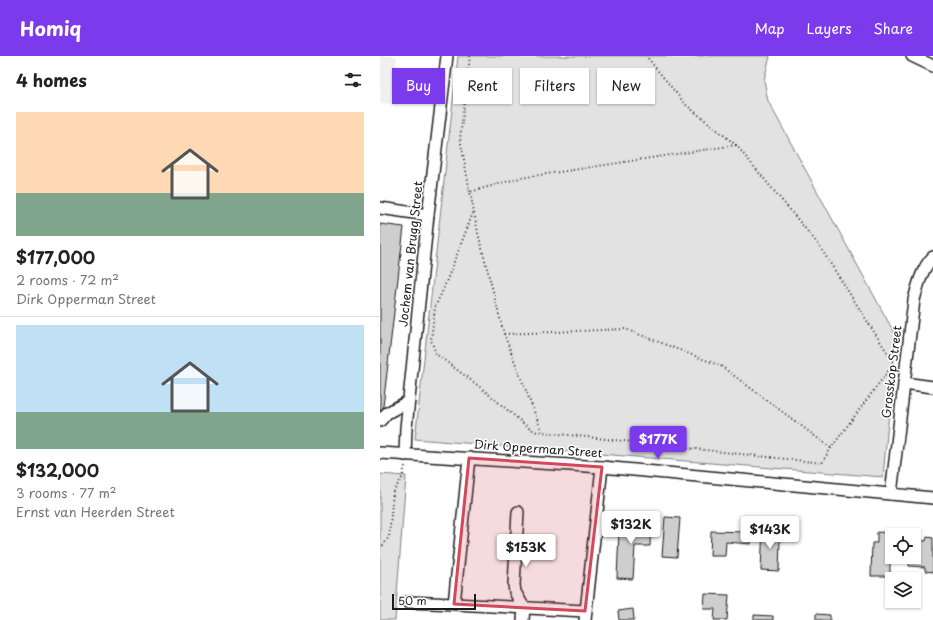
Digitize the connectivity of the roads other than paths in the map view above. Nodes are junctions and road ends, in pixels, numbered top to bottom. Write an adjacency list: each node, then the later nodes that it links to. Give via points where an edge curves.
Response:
1 (447, 56): 5 (street, Jochem van Brugg Street)
2 (912, 56): 3 (street)
3 (933, 66)
4 (380, 208): 5 (street)
5 (428, 215): 9 (street, Jochem van Brugg Street)
6 (933, 257): 7 (street, Grosskop Street, via 918,282)
7 (904, 383): 8 (street); 15 (street, Grosskop Street)
8 (933, 387)
9 (409, 400): 10 (street, via 387,413); 12 (street, Jochem van Brugg Street)
10 (380, 421)
11 (380, 453): 12 (street, Dirk Opperman Street)
12 (405, 455): 13 (street, Dirk Opperman Street)
13 (470, 458): 14 (street, Dirk Opperman Street); 19 (street)
14 (602, 467): 15 (street, Dirk Opperman Street); 21 (street)
15 (891, 494): 16 (street, Dirk Opperman Street)
16 (933, 498)
17 (518, 512): 20 (street, via 514,585)
18 (408, 602): 19 (street)
19 (454, 604): 20 (street)
20 (524, 608): 21 (street); 22 (street)
21 (585, 615)
22 (524, 620)

